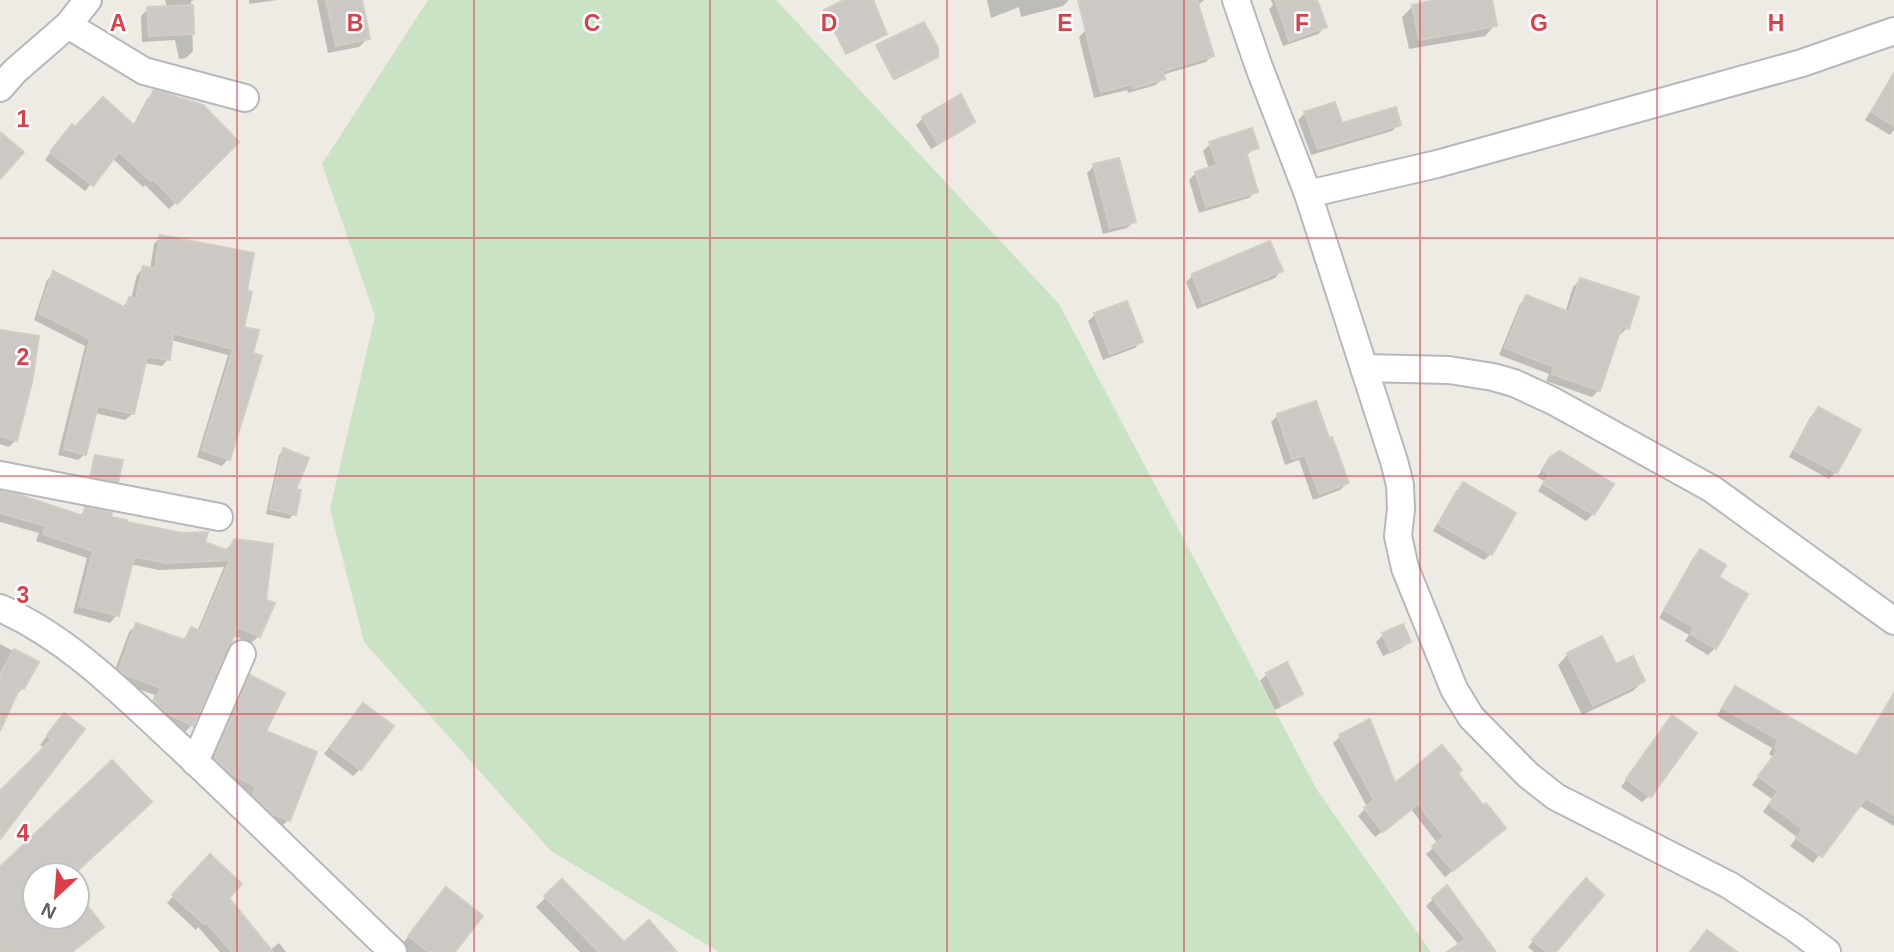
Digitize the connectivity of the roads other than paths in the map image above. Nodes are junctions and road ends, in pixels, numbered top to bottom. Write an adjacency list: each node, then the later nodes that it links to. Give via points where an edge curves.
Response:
1 (88, 0): 3 (street)
2 (1237, 0): 7 (street)
3 (68, 25): 5 (street); 6 (street, via 144,71)
4 (1894, 31): 7 (street, via 1802,63 1554,132)
5 (0, 88)
6 (245, 98)
7 (1308, 194): 8 (street)
8 (1364, 368): 12 (street, via 1449,370 1493,377 1553,401 1712,489); 16 (street, via 1400,485 1398,536 1405,568 1454,688 1471,717 1556,797 1729,885)
9 (0, 475): 10 (street)
10 (219, 517)
11 (0, 608): 14 (street, via 65,646)
12 (1894, 621)
13 (242, 654): 14 (street)
14 (195, 762): 15 (street)
15 (393, 952)
16 (1827, 952)

